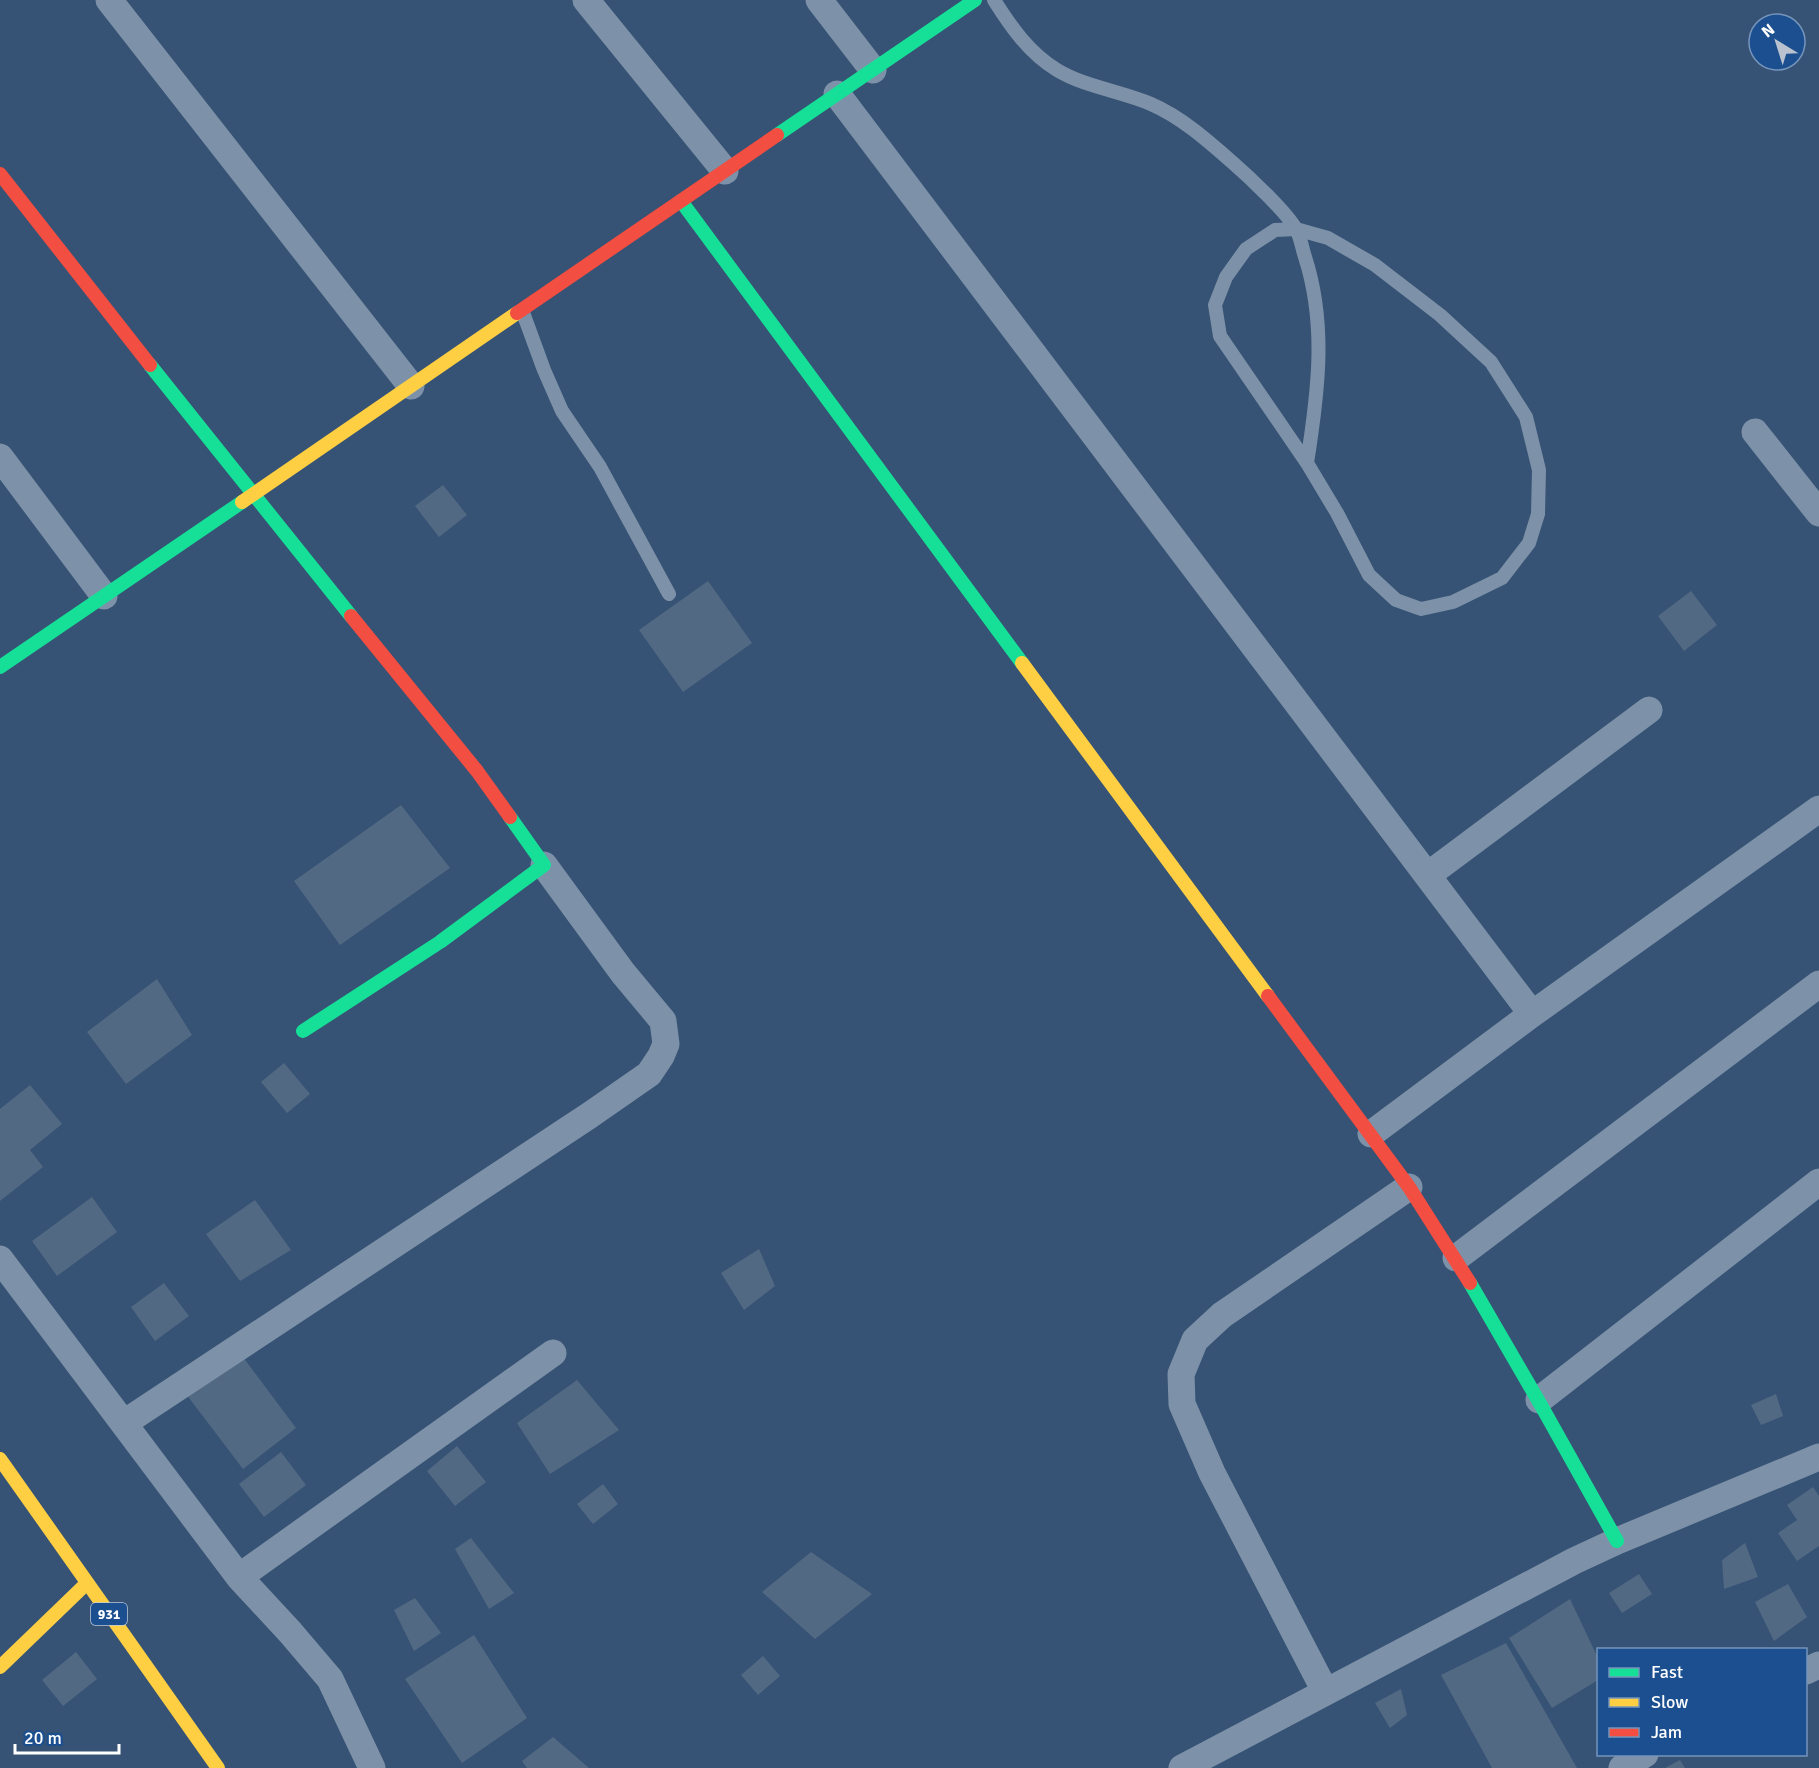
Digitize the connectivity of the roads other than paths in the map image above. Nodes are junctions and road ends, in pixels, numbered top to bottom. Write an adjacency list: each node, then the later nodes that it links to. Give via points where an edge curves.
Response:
1 (109, 0): 13 (street)
2 (586, 0): 8 (street)
3 (819, 0): 6 (street)
4 (975, 0): 6 (street)
5 (994, 0): 11 (lane, via 1032,51 1058,70 1154,105 1181,121 1239,168)
6 (873, 70): 7 (street)
7 (837, 94): 8 (street); 25 (street)
8 (725, 171): 10 (street)
9 (0, 174): 17 (street)
10 (681, 201): 12 (street); 29 (street)
11 (1296, 229): 16 (lane, via 1314,285 1319,339 1318,396); 16 (lane, via 1275,230 1246,249 1226,278 1215,305 1220,336); 16 (lane, via 1328,238 1375,265 1440,315 1491,362 1526,417 1539,470 1538,514 1529,543 1502,578 1453,602 1421,609 1396,600 1369,575)
12 (522, 310): 13 (street); 19 (lane, via 562,411 600,467)
13 (411, 386): 17 (street)
14 (1755, 432): 18 (street)
15 (0, 457): 20 (street)
16 (1307, 463)
17 (252, 495): 20 (street); 24 (street, via 477,771)
18 (1819, 513)
19 (669, 594)
20 (104, 596): 21 (street)
21 (0, 667)
22 (1649, 710): 25 (street)
23 (1819, 809): 27 (street)
24 (544, 865): 28 (street, via 440,942); 36 (street, via 663,1021 666,1044 650,1074)
25 (1428, 875): 27 (street)
26 (1819, 984): 32 (street)
27 (1532, 1014): 29 (street)
28 (303, 1031)
29 (1371, 1134): 31 (street)
30 (1819, 1182): 35 (street)
31 (1409, 1187): 32 (street); 43 (street, via 1222,1316 1195,1340 1180,1374 1182,1404 1212,1473)
32 (1456, 1258): 35 (street)
33 (0, 1259): 36 (street)
34 (553, 1353): 40 (street)
35 (1539, 1400): 39 (street)
36 (124, 1423): 40 (street)
37 (1819, 1457): 39 (street)
38 (0, 1459): 41 (street, 931)
39 (1617, 1541): 43 (street)
40 (239, 1577): 46 (street, via 330,1679)
41 (87, 1583): 42 (street); 45 (street, 931)
42 (0, 1667)
43 (1325, 1691): 47 (street)
44 (1643, 1756): 48 (street)
45 (218, 1768)
46 (372, 1768)
47 (1182, 1768)
48 (1622, 1768)

